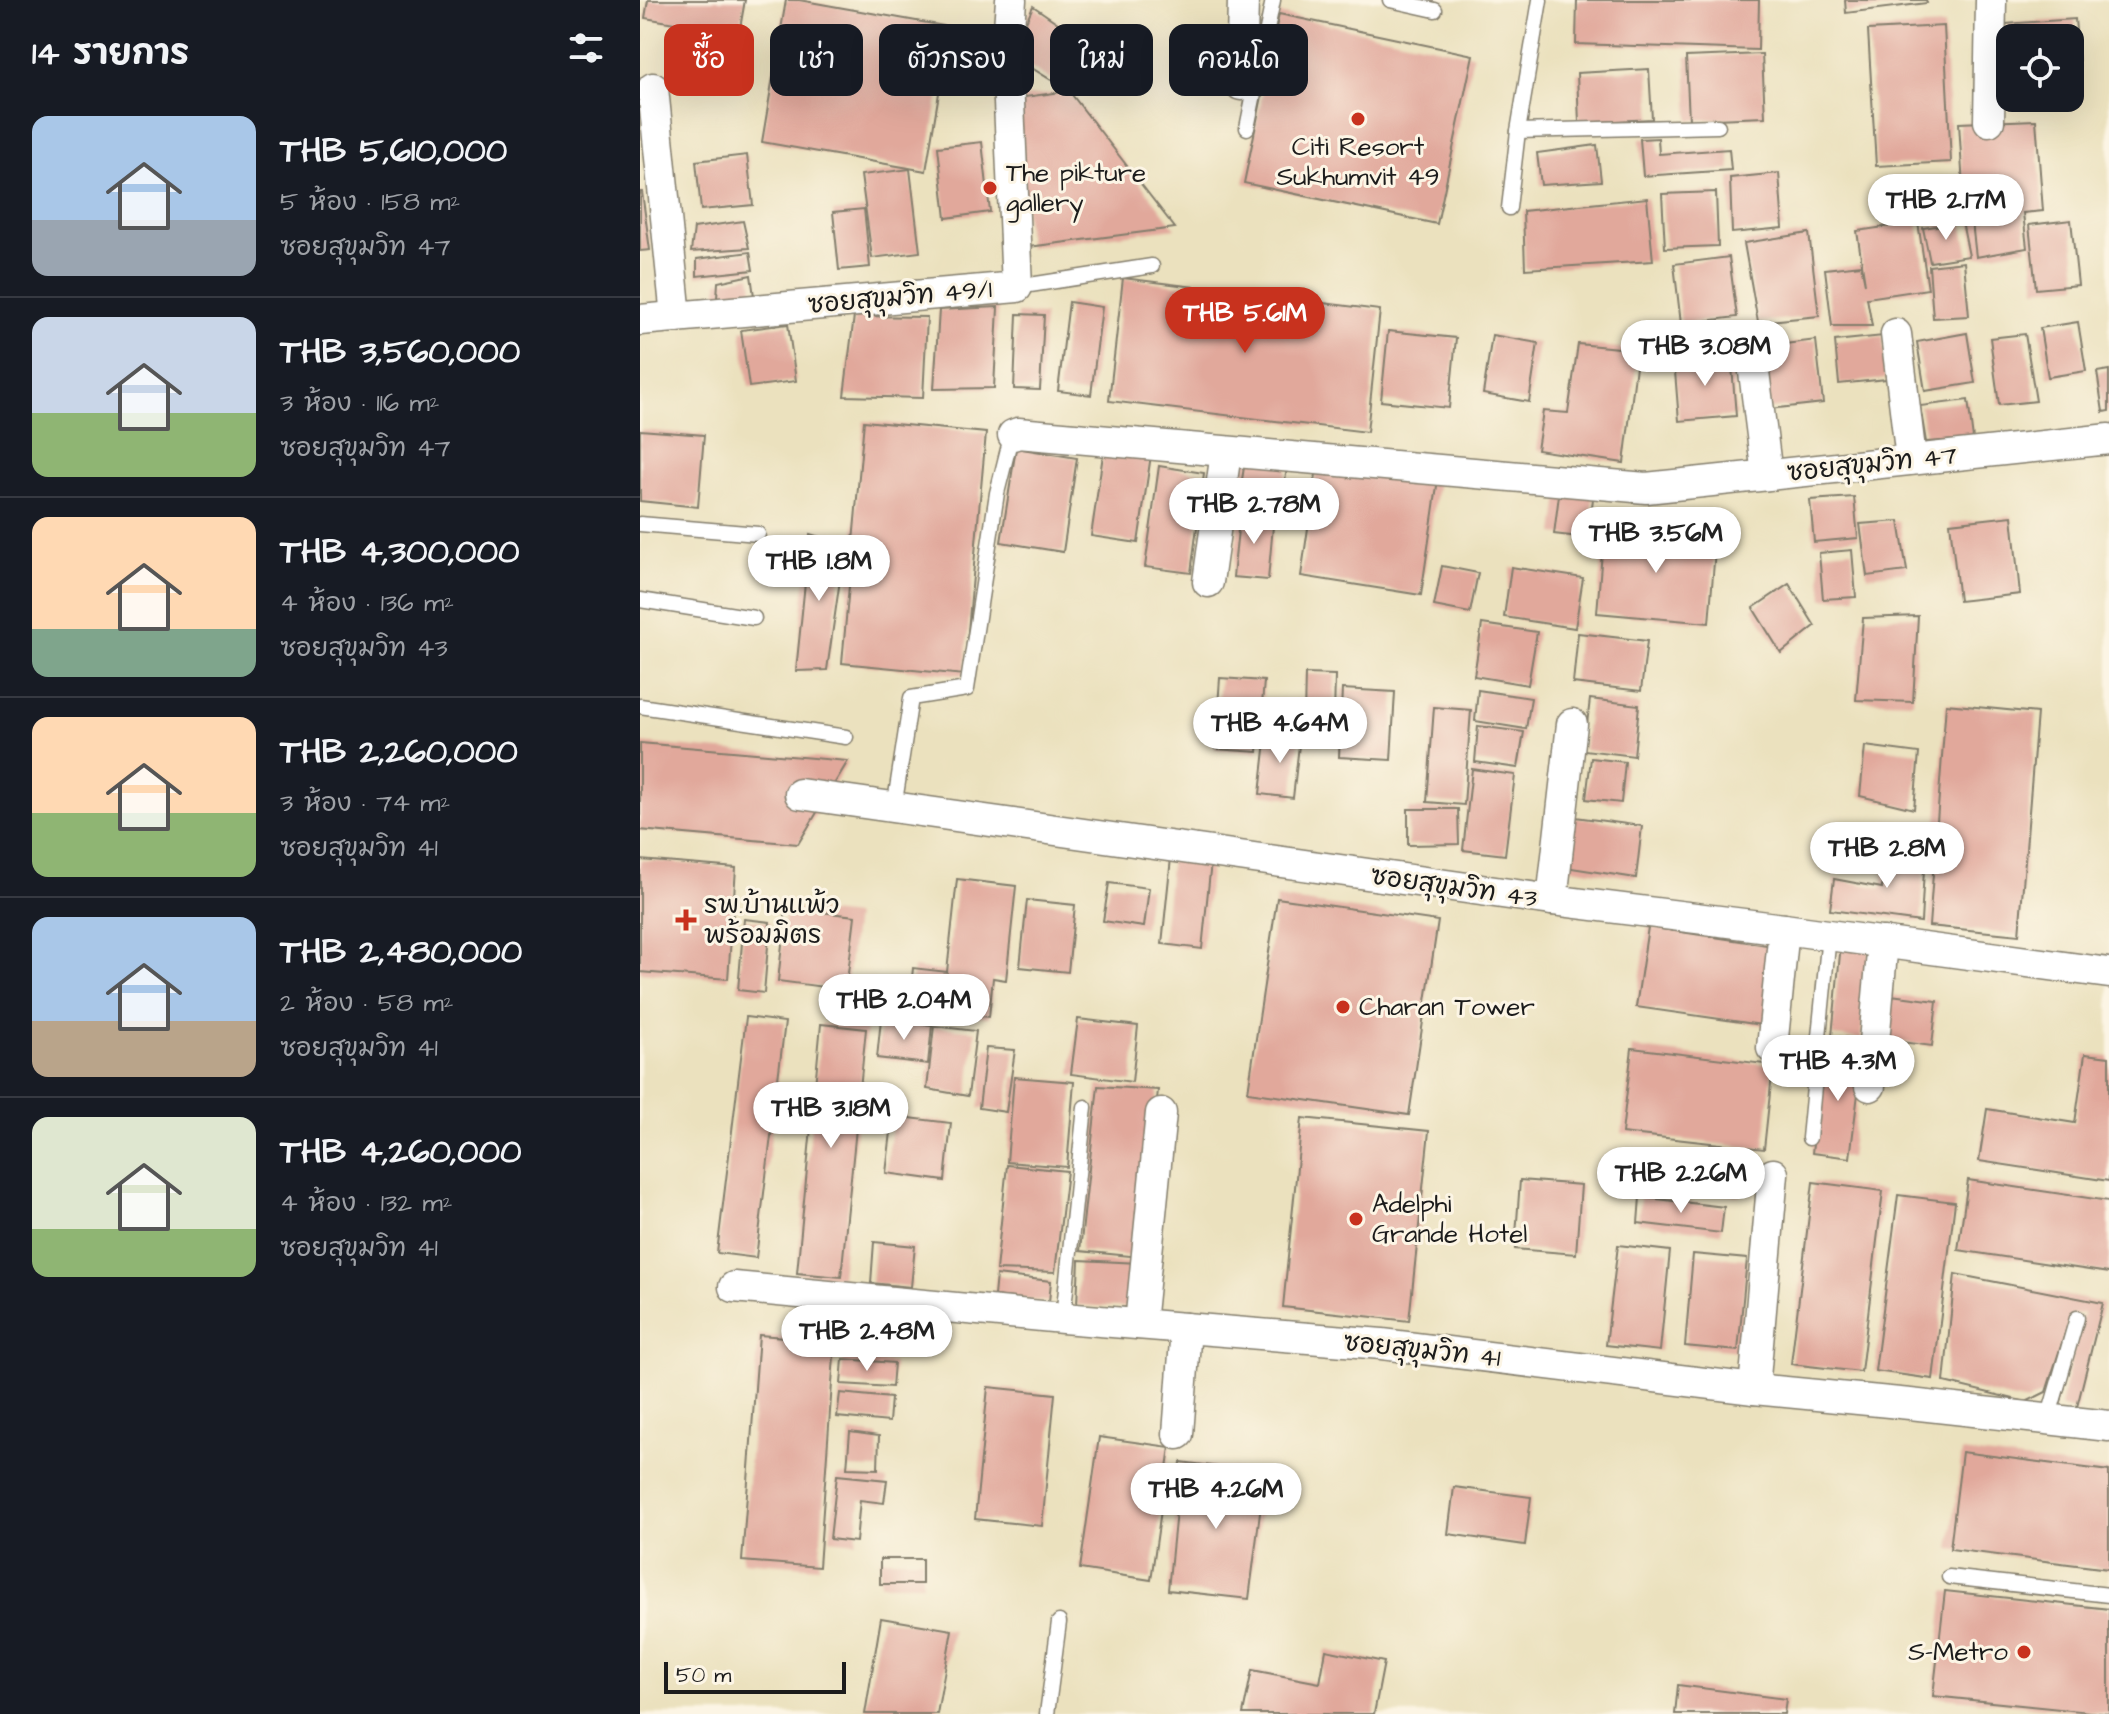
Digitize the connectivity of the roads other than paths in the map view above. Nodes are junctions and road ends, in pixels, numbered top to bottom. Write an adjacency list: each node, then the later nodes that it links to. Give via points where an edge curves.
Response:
1 (1011, 0): 16 (street, ซอยสุขุมวิท 49/1, via 1007,56)
2 (1243, 0): 8 (street)
3 (1273, 0): 12 (lane)
4 (1390, 0): 7 (lane)
5 (1540, 0): 13 (lane)
6 (1991, 0): 10 (street)
7 (1435, 10)
8 (1242, 24)
9 (653, 88): 17 (street)
10 (1989, 121)
11 (1718, 126): 13 (lane)
12 (1247, 128)
13 (1518, 131): 14 (lane)
14 (1509, 208)
15 (1152, 266): 16 (lane)
16 (1017, 287): 17 (street, ซอยสุขุมวิท 49/1)
17 (676, 317): 18 (street, ซอยสุขุมวิท 49/1)
18 (640, 320)
19 (1896, 334): 24 (street)
20 (1752, 356): 25 (street)
21 (1013, 435): 23 (street, ซอยสุขุมวิท 47); 35 (lane, via 997,493 967,689 911,698)
22 (2109, 439): 24 (street, ซอยสุขุมวิท 47)
23 (1226, 452): 25 (street, ซอยสุขุมวิท 47, via 1646,488); 28 (street)
24 (1911, 459): 25 (street, ซอยสุขุมวิท 47)
25 (1767, 475)
26 (640, 524): 27 (lane)
27 (758, 534)
28 (1208, 582)
29 (640, 600): 30 (lane)
30 (754, 618)
31 (640, 706): 33 (lane)
32 (1572, 724): 36 (street)
33 (846, 737)
34 (800, 794): 35 (street, ซอยสุขุมวิท 43)
35 (894, 808): 36 (street, ซอยสุขุมวิท 43)
36 (1552, 900): 37 (street, ซอยสุขุมวิท 43)
37 (1784, 929): 38 (street, ซอยสุขุมวิท 43); 41 (street)
38 (1829, 935): 39 (street, ซอยสุขุมวิท 43); 45 (lane)
39 (1883, 942): 40 (street, ซอยสุขุมวิท 43); 42 (street)
40 (2109, 973)
41 (1772, 1048)
42 (1870, 1086)
43 (1085, 1107): 48 (lane)
44 (1161, 1113): 50 (street)
45 (1809, 1138)
46 (1773, 1174): 52 (street)
47 (734, 1287): 48 (street, ซอยสุขุมวิท 41)
48 (1063, 1318): 50 (street, ซอยสุขุมวิท 41)
49 (2077, 1318): 53 (lane)
50 (1140, 1324): 51 (street, ซอยสุขุมวิท 41)
51 (1186, 1328): 52 (street, ซอยสุขุมวิท 41, via 1382,1344); 55 (street)
52 (1754, 1389): 53 (street, ซอยสุขุมวิท 41)
53 (2048, 1419): 54 (street, ซอยสุขุมวิท 41)
54 (2109, 1426)
55 (1178, 1434)
56 (1949, 1577): 57 (lane)
57 (2109, 1595)
58 (1059, 1622): 59 (lane)
59 (1047, 1714)

